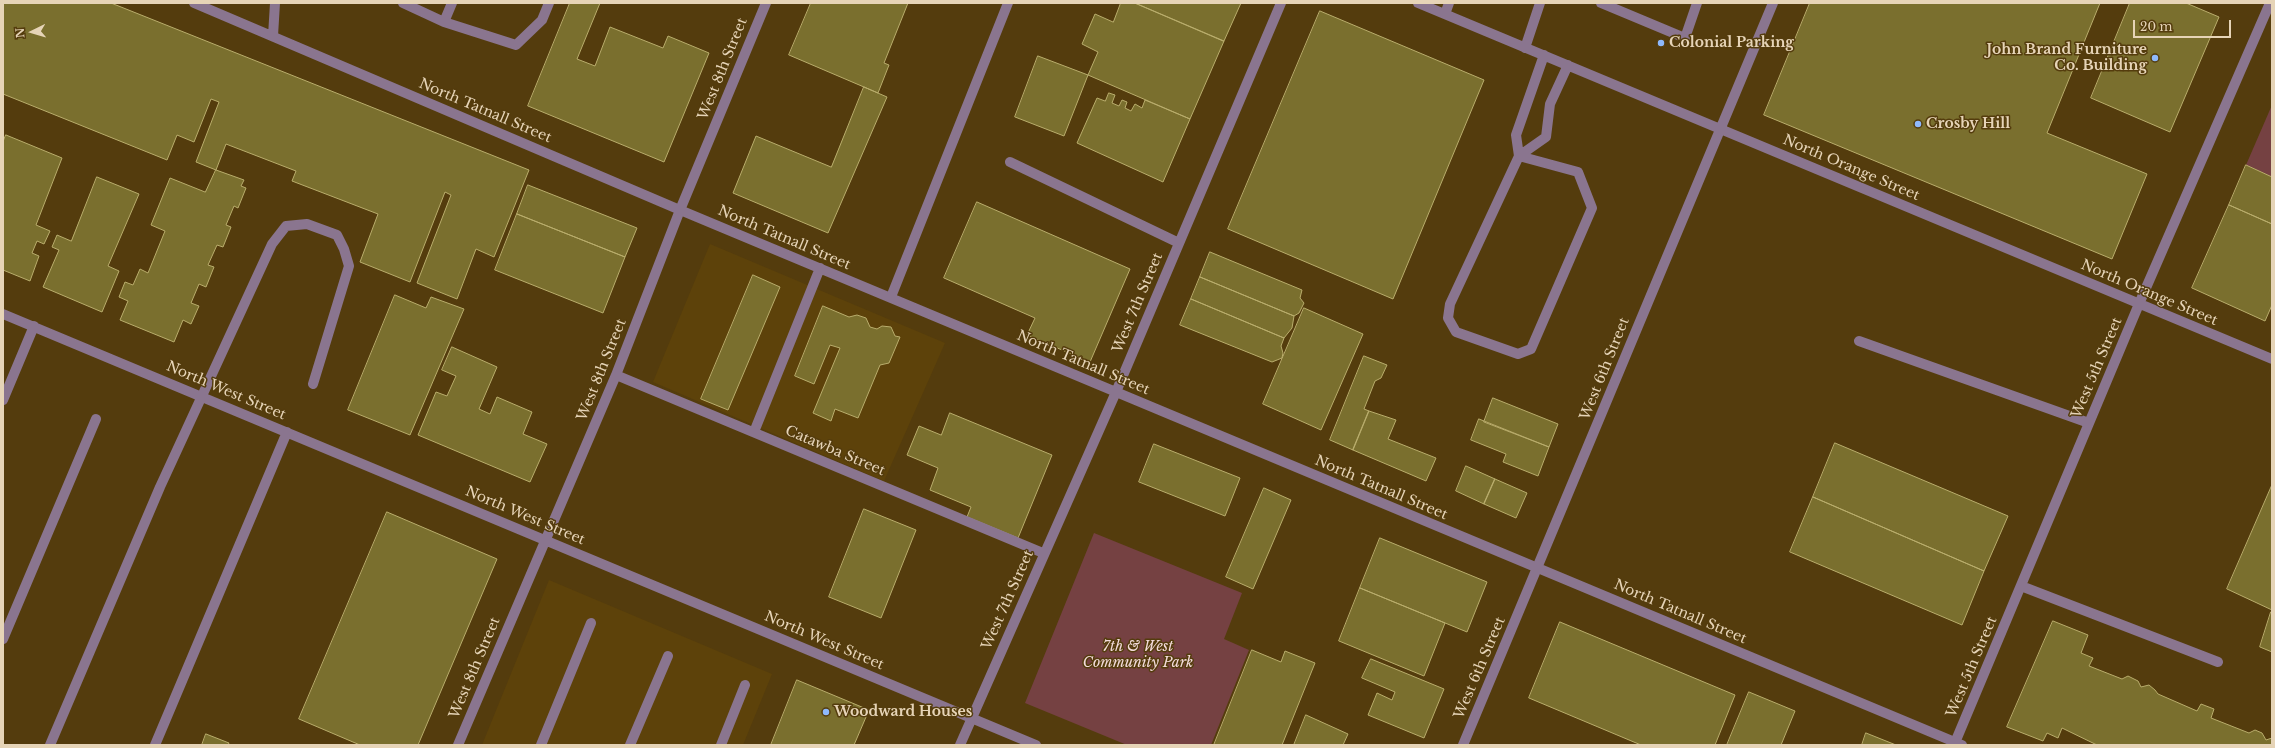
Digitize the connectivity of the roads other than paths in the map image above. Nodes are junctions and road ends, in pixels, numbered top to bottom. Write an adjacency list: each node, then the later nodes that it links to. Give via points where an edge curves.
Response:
1 (194, 3): 18 (street, North Tatnall Street)
2 (275, 3): 18 (street)
3 (403, 3): 17 (street)
4 (452, 3): 17 (street)
5 (549, 3): 17 (street, via 542,20 516,45)
6 (766, 3): 25 (street, West 8th Street)
7 (1008, 3): 28 (street)
8 (1281, 3): 26 (street, West 7th Street)
9 (1418, 3): 16 (street, North Orange Street)
10 (1449, 3): 16 (street)
11 (1540, 3): 19 (street)
12 (1601, 3): 13 (street, via 1685,38)
13 (1697, 3)
14 (1773, 3): 22 (street, West 6th Street)
15 (2270, 3): 29 (street, West 5th Street)
16 (1445, 14): 19 (street, North Orange Street)
17 (444, 22)
18 (273, 36): 25 (street, North Tatnall Street)
19 (1525, 48): 20 (street, North Orange Street)
20 (1544, 56): 21 (street, North Orange Street); 23 (street, via 1516,135)
21 (1568, 65): 22 (street, North Orange Street); 23 (street, via 1550,104 1546,137)
22 (1720, 129): 29 (street, North Orange Street); 45 (street, West 6th Street)
23 (1519, 156): 23 (street, via 1450,304 1448,318 1456,332 1518,354 1531,349 1592,208 1578,172)
24 (1010, 162): 26 (street)
25 (680, 210): 27 (street, North Tatnall Street); 34 (street, West 8th Street)
26 (1179, 244): 36 (street, West 7th Street)
27 (820, 268): 28 (street, North Tatnall Street); 42 (street)
28 (891, 297): 36 (street, North Tatnall Street)
29 (2139, 304): 33 (street, North Orange Street); 40 (street, West 5th Street)
30 (3, 314): 31 (street, North West Street)
31 (34, 326): 37 (street, North West Street); 38 (street)
32 (1859, 341): 40 (street)
33 (2272, 360)
34 (616, 375): 42 (street, Catawba Street); 43 (street, West 8th Street)
35 (313, 384): 37 (street, via 349,266 337,235 307,224 286,226 272,244)
36 (1116, 392): 44 (street, West 7th Street); 45 (street, North Tatnall Street)
37 (200, 396): 41 (street, North West Street); 54 (street)
38 (3, 400)
39 (96, 419): 48 (street)
40 (2089, 423): 46 (street, West 5th Street)
41 (287, 432): 43 (street, North West Street); 55 (street)
42 (754, 432): 44 (street, Catawba Street)
43 (545, 539): 52 (street, North West Street); 56 (street, West 8th Street)
44 (1043, 554): 52 (street, West 7th Street)
45 (1538, 568): 53 (street, North Tatnall Street); 62 (street, West 6th Street)
46 (2021, 586): 50 (street); 53 (street, West 5th Street)
47 (591, 622): 57 (street)
48 (3, 639)
49 (668, 656): 58 (street)
50 (2218, 662)
51 (745, 685): 59 (street)
52 (971, 718): 60 (street, West 7th Street); 61 (street, North West Street)
53 (1957, 744)
54 (50, 745)
55 (155, 745)
56 (458, 745)
57 (541, 745)
58 (630, 745)
59 (721, 745)
60 (960, 745)
61 (1036, 745)
62 (1462, 745)

